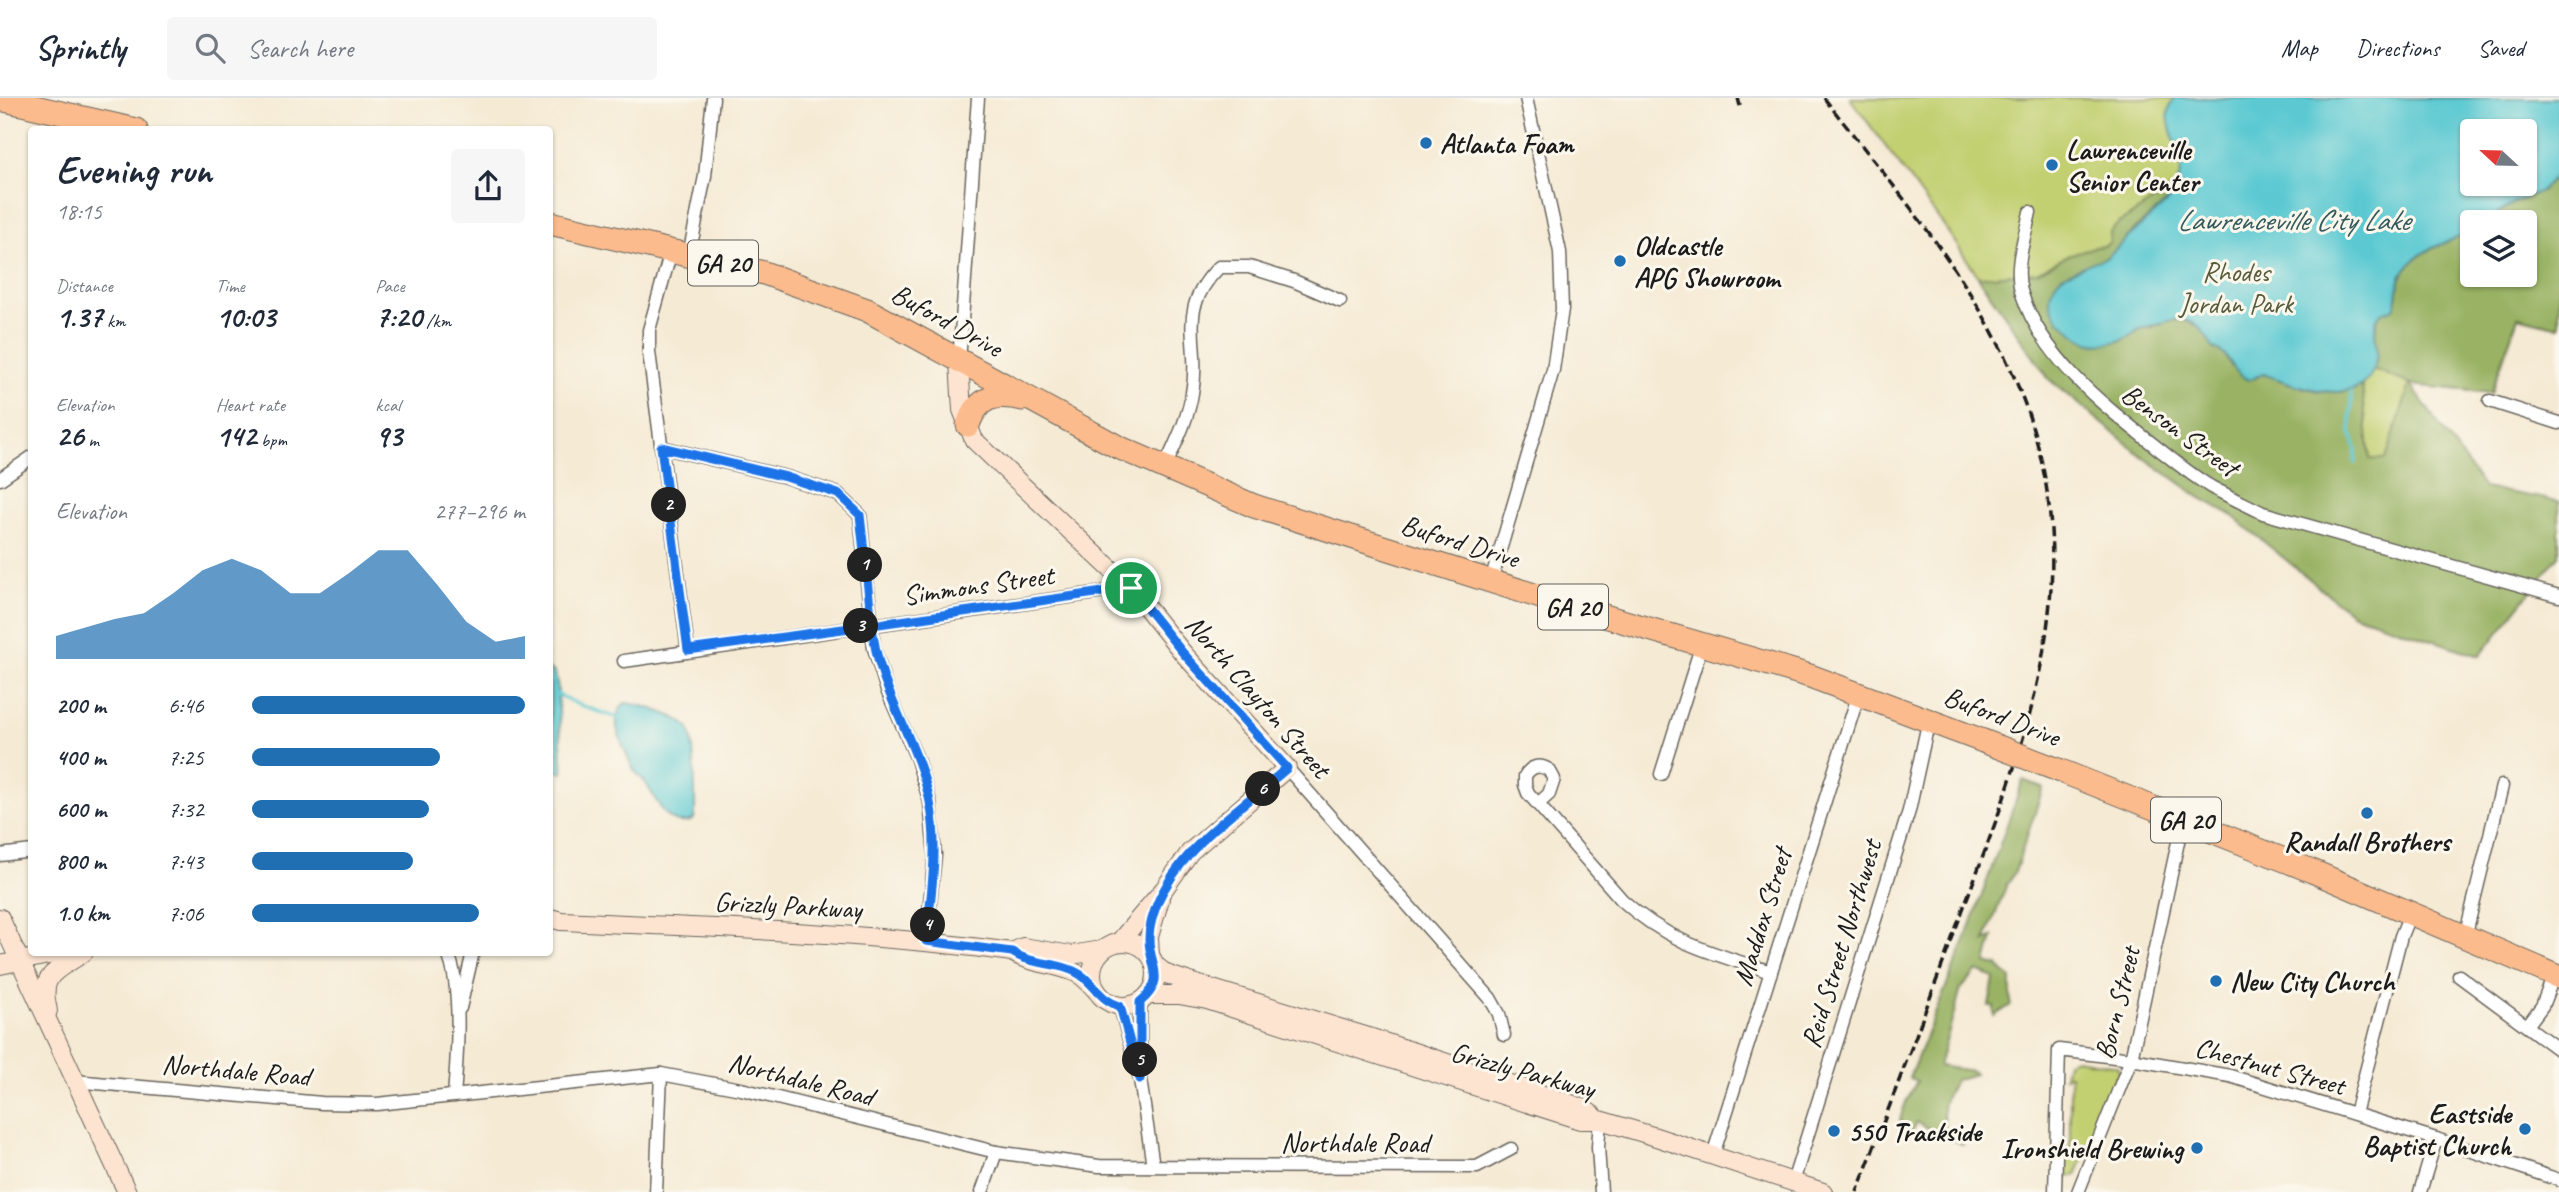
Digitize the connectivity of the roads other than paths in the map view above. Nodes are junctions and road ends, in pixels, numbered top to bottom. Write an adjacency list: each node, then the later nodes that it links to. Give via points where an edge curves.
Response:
1 (713, 98): 8 (street, via 705,176)
2 (978, 98): 10 (street)
3 (1525, 98): 19 (street, via 1560,252 1562,320 1553,370)
4 (0, 99): 5 (highway)
5 (119, 126)
6 (2030, 212): 21 (street, Benson Street, via 2020,280 2033,318 2092,394 2189,472 2263,513)
7 (553, 224): 8 (highway, Buford Drive / GA 20)
8 (680, 253): 10 (highway, Buford Drive / GA 20, via 764,273 867,310); 15 (street, via 649,330)
9 (1340, 301): 17 (street, via 1249,267 1219,268 1203,284 1192,309 1193,392)
10 (959, 362): 12 (highway, Buford Drive / GA 20); 14 (street, North Clayton Street, via 962,410)
11 (2490, 401): 13 (street)
12 (1037, 403): 14 (highway, via 1004,395 988,399 973,411); 17 (highway, Buford Drive / GA 20)
13 (2559, 423)
14 (968, 425): 20 (street, North Clayton Street, via 974,440)
15 (661, 447): 22 (street, via 838,494 860,515); 24 (street)
16 (28, 460): 18 (street)
17 (1164, 469): 19 (highway, Buford Drive / GA 20, via 1294,520)
18 (0, 479)
19 (1491, 581): 23 (highway, Buford Drive / GA 20)
20 (1131, 588): 22 (street, Simmons Street); 28 (street, North Clayton Street)
21 (2559, 596)
22 (872, 625): 24 (street, Simmons Street); 40 (street, via 887,690 930,802 935,855)
23 (1702, 644): 26 (highway, Buford Drive / GA 20); 29 (street)
24 (688, 650): 25 (street, Simmons Street)
25 (624, 661)
26 (1859, 693): 27 (highway, Buford Drive / GA 20); 51 (street, Maddox Street)
27 (1930, 719): 32 (highway, Buford Drive / GA 20, bridge); 75 (street, Reid Street Northwest, via 1909,811)
28 (1287, 768): 35 (street, via 1190,852); 60 (street, North Clayton Street, via 1490,998)
29 (1661, 774)
30 (2502, 786): 39 (street)
31 (1538, 804): 51 (street, via 1622,900 1650,924 1680,941)
32 (2183, 819): 36 (highway, Buford Drive / GA 20); 62 (street, Born Street)
33 (28, 852): 34 (street)
34 (0, 855)
35 (1164, 889): 41 (street); 49 (street, via 1149,937)
36 (2410, 914): 39 (highway, Buford Drive / GA 20); 67 (street)
37 (0, 918): 48 (street)
38 (553, 921): 40 (street, Grizzly Parkway, via 787,930)
39 (2465, 937): 53 (highway, Buford Drive / GA 20)
40 (926, 941): 43 (street, Grizzly Parkway)
41 (1120, 941): 42 (street); 49 (street, via 1137,944)
42 (1102, 950): 43 (street, Grizzly Parkway, via 1071,956 1023,947); 54 (street, via 1092,968)
43 (1012, 952): 54 (street, Grizzly Parkway, via 1023,960 1081,975)
44 (41, 956): 48 (street)
45 (77, 956): 58 (street, via 50,978 45,991)
46 (449, 956): 57 (street)
47 (471, 956): 57 (street)
48 (19, 960): 50 (street); 58 (street)
49 (1153, 960): 55 (street, via 1156,976); 68 (street, Grizzly Parkway, via 1166,974 1583,1108)
50 (0, 965)
51 (1771, 972): 72 (street, Maddox Street)
52 (2459, 976): 59 (street)
53 (2556, 976): 59 (street)
54 (1095, 989): 56 (street)
55 (1144, 999): 56 (street); 64 (street); 68 (street, Grizzly Parkway, via 1179,995 1208,1000 1580,1120)
56 (1120, 1006): 64 (street)
57 (458, 1016): 66 (street)
58 (48, 1025): 65 (street)
59 (2527, 1026): 61 (street)
60 (1504, 1035)
61 (2559, 1050)
62 (2131, 1059): 67 (street, Chestnut Street, via 2230,1076); 81 (street, Chestnut Street, via 2059,1050); 82 (street, Born Street)
63 (661, 1074): 66 (street, Northdale Road); 71 (street, Northdale Road, via 741,1089); 77 (street)
64 (1140, 1079): 73 (street)
65 (74, 1081): 66 (street, Northdale Road, via 322,1103 403,1103); 76 (street)
66 (454, 1096)
67 (2356, 1114): 69 (street, Chestnut Street)
68 (1600, 1120): 72 (street); 79 (street)
69 (2436, 1139): 74 (street, Chestnut Street); 83 (street)
70 (1511, 1149): 73 (street, Northdale Road, via 1477,1167)
71 (996, 1152): 73 (street, Northdale Road, via 1099,1166); 78 (street)
72 (1713, 1155): 75 (street)
73 (1153, 1166)
74 (2559, 1181)
75 (1793, 1182): 80 (street)
76 (127, 1192)
77 (656, 1192)
78 (982, 1192)
79 (1601, 1192)
80 (1823, 1192)
81 (2055, 1192)
82 (2078, 1192)
83 (2420, 1192)

